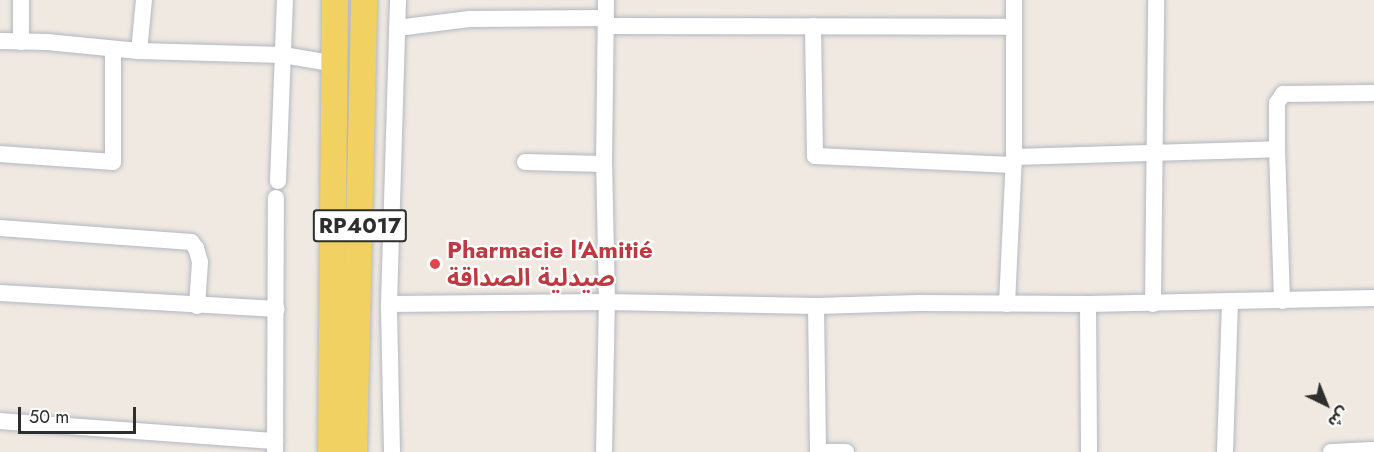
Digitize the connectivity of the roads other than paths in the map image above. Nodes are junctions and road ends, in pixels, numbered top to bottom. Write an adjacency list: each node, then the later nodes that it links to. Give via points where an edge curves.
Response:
1 (21, 0): 15 (street)
2 (144, 0): 17 (street)
3 (285, 0): 18 (street)
4 (335, 0): 19 (main road, RP4017)
5 (364, 0): 44 (main road, RP4017)
6 (398, 0): 13 (street)
7 (606, 0): 10 (street)
8 (1014, 0): 12 (street)
9 (1156, 0): 22 (street)
10 (606, 22): 11 (street); 13 (street, via 488,18); 26 (street)
11 (813, 26): 12 (street); 24 (street, via 815,156)
12 (1014, 27): 24 (street)
13 (397, 28): 33 (street)
14 (0, 41): 15 (street)
15 (21, 42): 16 (street)
16 (113, 49): 17 (street); 23 (street, via 113,162)
17 (139, 51): 18 (street)
18 (283, 55): 19 (street); 39 (street)
19 (336, 64): 43 (main road, RP4017)
20 (1374, 93): 21 (street, via 1283,94 1277,103)
21 (1277, 149): 22 (street); 30 (street)
22 (1156, 153): 24 (street); 36 (street)
23 (0, 154)
24 (1013, 161): 34 (street)
25 (525, 162): 26 (street)
26 (604, 164): 31 (street)
27 (0, 228): 37 (street, via 191,242 200,262)
28 (0, 293): 37 (street)
29 (1374, 298): 30 (street)
30 (1282, 301): 32 (street)
31 (608, 302): 33 (street); 38 (street); 46 (street)
32 (1230, 303): 36 (street); 50 (street)
33 (389, 304): 45 (street)
34 (1007, 304): 35 (street); 38 (street)
35 (1089, 304): 36 (street); 49 (street)
36 (1153, 304)
37 (197, 306): 39 (street)
38 (816, 306): 47 (street)
39 (277, 309): 41 (street)
40 (0, 421): 41 (street)
41 (275, 446)
42 (1374, 450): 51 (street)
43 (332, 452)
44 (354, 452)
45 (392, 452)
46 (604, 452)
47 (818, 452): 48 (street)
48 (846, 452)
49 (1089, 452)
50 (1225, 452)
51 (1331, 452)

